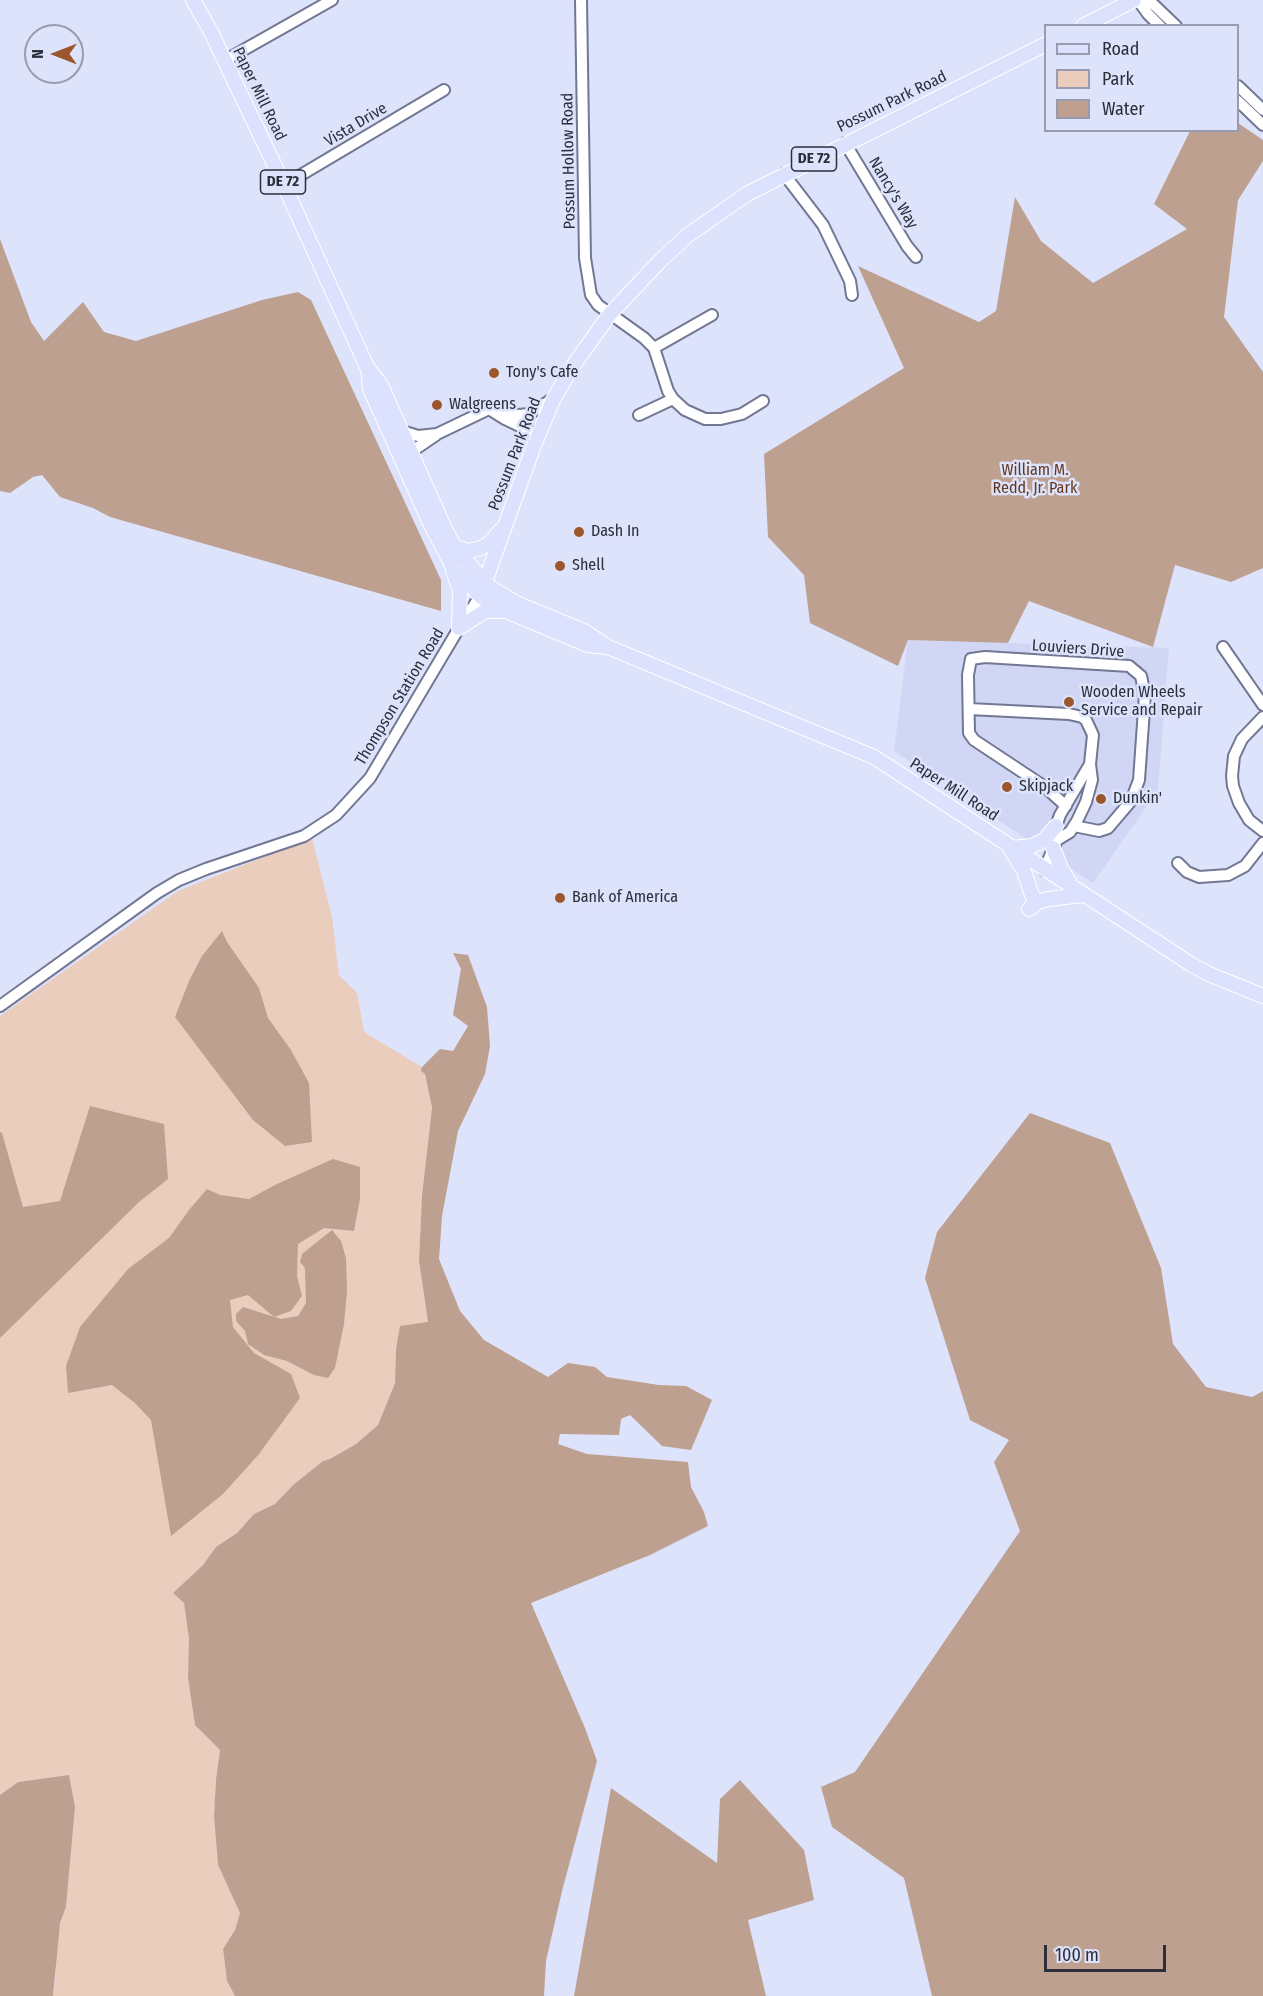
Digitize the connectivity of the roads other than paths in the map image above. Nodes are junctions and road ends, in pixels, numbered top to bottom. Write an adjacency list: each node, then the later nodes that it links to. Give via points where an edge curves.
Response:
1 (193, 0): 9 (main road, Paper Mill Road / DE 72)
2 (332, 0): 9 (street)
3 (581, 0): 20 (street, Possum Hollow Road, via 586,267 594,300)
4 (1138, 0): 5 (main road); 6 (street); 7 (street, via 1154,4)
5 (1087, 24)
6 (1158, 24)
7 (1174, 24)
8 (1044, 45): 15 (main road, Possum Park Road / DE 72)
9 (224, 61): 17 (main road, Paper Mill Road / DE 72)
10 (1239, 87): 13 (street)
11 (444, 90): 17 (street, Vista Drive)
12 (1239, 102): 14 (street)
13 (1263, 110)
14 (1263, 125)
15 (845, 143): 16 (main road, Possum Park Road / DE 72); 18 (street, Nancy's Way)
16 (784, 174): 19 (street, via 823,225 850,281); 20 (main road, Possum Park Road / DE 72, via 688,235)
17 (284, 185): 23 (main road, Paper Mill Road / DE 72)
18 (916, 257)
19 (852, 295)
20 (610, 314): 22 (street, Possum Hollow Road); 24 (main road, Possum Park Road / DE 72)
21 (712, 315): 22 (street)
22 (654, 348): 25 (street)
23 (368, 367): 29 (main road, Paper Mill Road / DE 72, via 370,389); 30 (main road, Paper Mill Road / DE 72, via 381,385)
24 (554, 398): 27 (street, via 529,414); 32 (main road, Possum Park Road / DE 72)
25 (673, 399): 26 (street, via 691,414 714,420 736,416); 28 (street)
26 (763, 401)
27 (496, 412): 31 (street, via 489,409); 32 (street)
28 (639, 415)
29 (384, 419): 33 (main road, via 400,448); 35 (main road, Paper Mill Road / DE 72, via 430,523)
30 (402, 431): 31 (street, via 418,436); 33 (main road, Paper Mill Road / DE 72)
31 (437, 434): 33 (street)
32 (538, 435): 34 (main road, Possum Park Road / DE 72)
33 (411, 452): 35 (main road, Paper Mill Road / DE 72, via 445,529)
34 (506, 525): 35 (main road, via 479,549); 36 (main road, Possum Park Road / DE 72)
35 (449, 548): 36 (main road, Paper Mill Road / DE 72, via 454,569); 38 (main road, via 460,590)
36 (483, 590): 37 (main road, Paper Mill Road); 38 (street, Thompson Station Road); 39 (main road, Paper Mill Road, via 584,631)
37 (505, 611): 38 (main road, via 485,611); 39 (main road, Paper Mill Road, via 588,645)
38 (459, 628): 55 (street, Thompson Station Road, via 370,778 336,815 304,836 179,880)
39 (608, 647): 50 (main road, Paper Mill Road, via 874,757)
40 (1223, 647): 41 (street)
41 (1263, 705)
42 (969, 709): 44 (street, via 1082,717 1093,735); 45 (street, Louviers Drive, via 969,732 974,740 1045,787); 46 (street, Louviers Drive, via 971,659 1129,666 1141,676 1145,695 1140,769 1131,801 1108,828 1099,831)
43 (1263, 717): 47 (street, via 1242,739 1234,756 1232,776 1239,803 1249,820)
44 (1090, 764): 45 (street); 46 (street, via 1092,780)
45 (1066, 806): 48 (street, via 1060,814)
46 (1074, 825): 48 (street, via 1070,832)
47 (1263, 831)
48 (1055, 838): 50 (main road, via 1032,846); 52 (street); 53 (main road, via 1061,867)
49 (1263, 843): 51 (street, via 1245,866 1228,875 1199,877)
50 (1010, 847): 52 (main road, Paper Mill Road); 53 (main road, via 1024,871 1031,903)
51 (1178, 863)
52 (1044, 870): 53 (main road, Paper Mill Road)
53 (1081, 894): 54 (main road, Paper Mill Road, via 1192,965)
54 (1263, 996)
55 (0, 1006)

